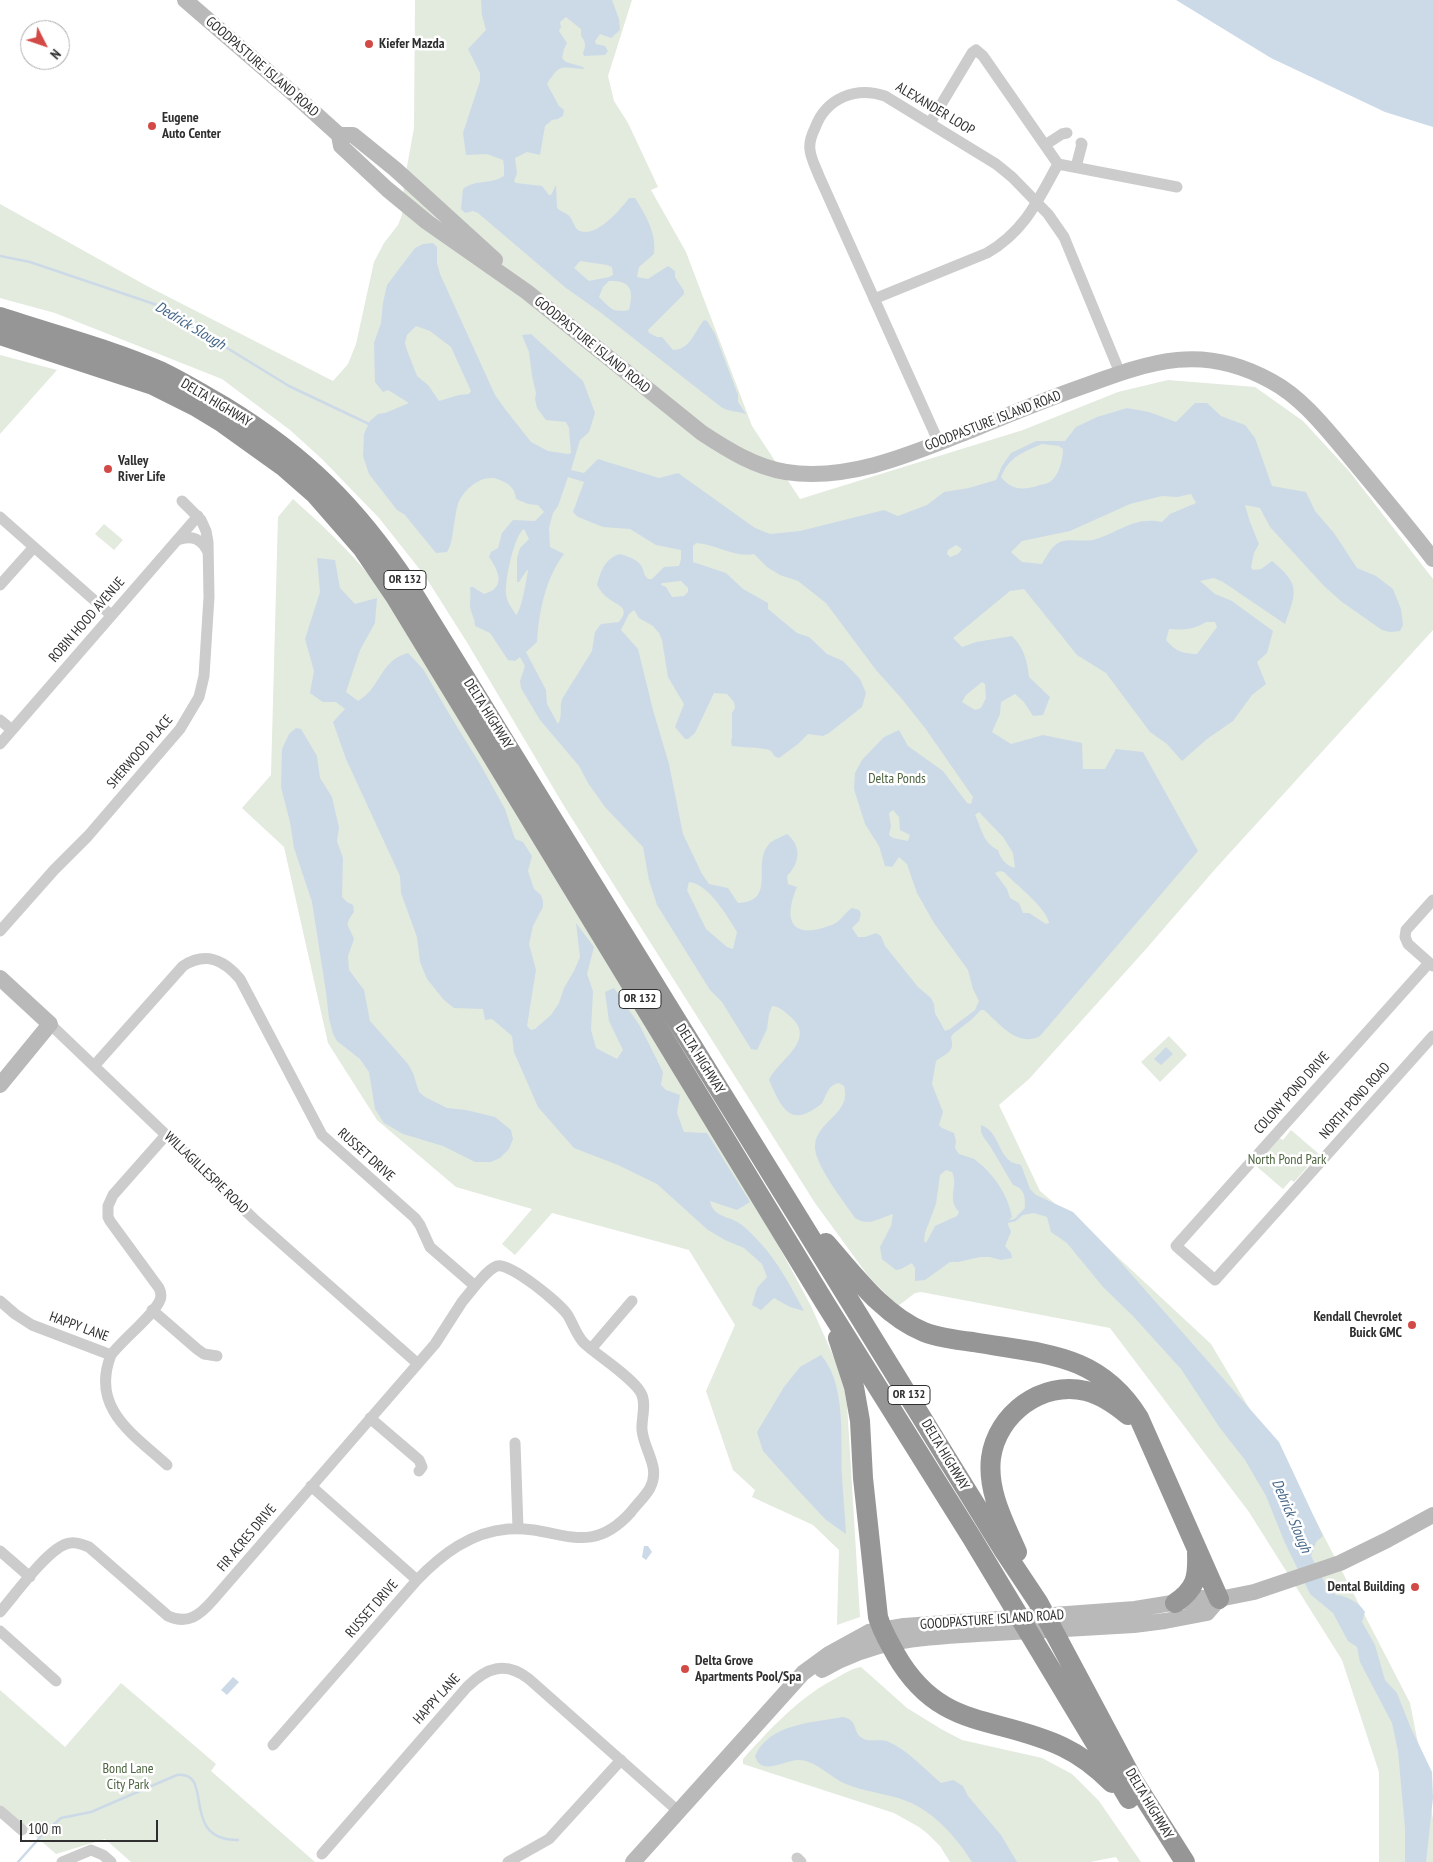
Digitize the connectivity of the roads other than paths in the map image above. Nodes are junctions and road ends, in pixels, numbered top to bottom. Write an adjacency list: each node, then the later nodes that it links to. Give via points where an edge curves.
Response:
1 (185, 0): 14 (main road, GOODPASTURE ISLAND ROAD, via 339,135 353,135 395,169 527,292 729,450 761,465 799,473 834,472 887,460)
2 (930, 123): 5 (street, via 976,50); 9 (street, ALEXANDER LOOP, via 996,164); 10 (street, ALEXANDER LOOP, via 886,96 860,92 839,98 830,105 812,134 810,150 819,176)
3 (1067, 133): 5 (street)
4 (1080, 143): 7 (street)
5 (1045, 146): 6 (street)
6 (1058, 164): 7 (street); 9 (street)
7 (1076, 167): 8 (street)
8 (1177, 187)
9 (1037, 202): 10 (street, via 1026,221 994,249); 13 (street, ALEXANDER LOOP, via 1064,237)
10 (874, 298): 14 (street, ALEXANDER LOOP)
11 (0, 318): 36 (highway, DELTA HIGHWAY / OR 132, via 132,360 175,379 234,413 286,449 320,477 353,511 408,585)
12 (0, 334): 41 (highway, DELTA HIGHWAY / OR 132, via 123,374 195,406 295,476 340,522 395,596)
13 (1120, 373): 14 (main road, GOODPASTURE ISLAND ROAD); 21 (main road, GOODPASTURE ISLAND ROAD, via 1158,361 1196,358 1238,366 1272,381 1322,424)
14 (939, 443)
15 (182, 501): 16 (street, SHERWOOD PLACE)
16 (198, 516): 18 (street, ROBIN HOOD AVENUE); 20 (street, SHERWOOD PLACE, via 206,531)
17 (0, 517): 19 (street)
18 (177, 540): 20 (street, via 196,538); 23 (street, ROBIN HOOD AVENUE)
19 (34, 547): 22 (street); 23 (street)
20 (208, 552): 28 (street, SHERWOOD PLACE, via 204,676 194,709 88,836)
21 (1433, 559)
22 (0, 586)
23 (111, 615): 25 (street, ROBIN HOOD AVENUE)
24 (0, 720): 25 (street)
25 (12, 730): 26 (street, ROBIN HOOD AVENUE)
26 (0, 744)
27 (1433, 900): 29 (street, via 1406,930 1404,937)
28 (0, 931)
29 (1431, 964): 37 (street, COLONY POND DRIVE, via 1176,1246)
30 (0, 978): 31 (main road, WILLAGILLESPIE ROAD)
31 (50, 1024): 33 (street, WILLAGILLESPIE ROAD); 34 (main road)
32 (1433, 1036): 37 (street, NORTH POND ROAD, via 1215,1280)
33 (94, 1066): 35 (street, WILLAGILLESPIE ROAD); 38 (street, RUSSET DRIVE, via 183,966 199,959 222,962 240,979 322,1135 415,1218 430,1247)
34 (0, 1085)
35 (166, 1135): 42 (street, via 117,1190 108,1206 110,1221 161,1292); 46 (street, WILLAGILLESPIE ROAD, via 254,1219)
36 (780, 1188): 48 (highway, via 882,1304 903,1320 924,1332 956,1341 1046,1354 1080,1364 1101,1376 1121,1394 1139,1418); 60 (highway, DELTA HIGHWAY / OR 132)
37 (1197, 1264)
38 (475, 1286): 43 (street, RUSSET DRIVE, via 496,1266 513,1269 564,1311 579,1337); 46 (street, FIR ACRES DRIVE)
39 (0, 1301): 44 (street, HAPPY LANE, via 32,1325)
40 (632, 1301): 43 (street)
41 (825, 1303): 64 (highway, via 858,1405 877,1607); 68 (highway, DELTA HIGHWAY / OR 132)
42 (152, 1310): 44 (street); 45 (street, via 204,1354)
43 (591, 1349): 54 (street, RUSSET DRIVE, via 641,1392 644,1402 643,1437 654,1467 651,1487 622,1521 601,1535 580,1538)
44 (112, 1355): 50 (street, HAPPY LANE, via 106,1390 111,1410)
45 (217, 1356)
46 (417, 1363): 47 (street, FIR ACRES DRIVE)
47 (370, 1418): 51 (street, via 419,1460 422,1467); 52 (street, FIR ACRES DRIVE)
48 (1147, 1437): 55 (highway); 60 (highway, via 1130,1416 1111,1402 1075,1390 1052,1391 1035,1397 1012,1414 1003,1426 991,1458 993,1492)
49 (515, 1443): 54 (street)
50 (167, 1465)
51 (418, 1471)
52 (311, 1486): 57 (street, FIR ACRES DRIVE, via 213,1600 191,1619 168,1616 96,1553 81,1544 73,1543 56,1549); 58 (street)
53 (1433, 1515): 59 (main road, GOODPASTURE ISLAND ROAD, via 1340,1563 1283,1583)
54 (518, 1528): 58 (street, RUSSET DRIVE, via 494,1531 464,1542 439,1558)
55 (1197, 1549): 59 (highway); 61 (highway, via 1196,1580)
56 (0, 1551): 57 (street)
57 (30, 1577): 62 (street)
58 (417, 1580): 66 (street, RUSSET DRIVE)
59 (1219, 1599): 61 (main road, GOODPASTURE ISLAND ROAD); 64 (main road, GOODPASTURE ISLAND ROAD, via 1207,1613 1165,1621 910,1638)
60 (1038, 1602): 78 (highway, DELTA HIGHWAY / OR 132, via 1133,1780)
61 (1175, 1603): 64 (main road, GOODPASTURE ISLAND ROAD, via 1083,1614 904,1626)
62 (0, 1612)
63 (0, 1631): 65 (street)
64 (885, 1636): 68 (highway, via 916,1684 942,1705 962,1715 1045,1740 1073,1752 1098,1769); 69 (main road, GOODPASTURE ISLAND ROAD, via 869,1632 803,1673)
65 (56, 1680)
66 (273, 1745)
67 (621, 1760): 69 (street, HAPPY LANE); 72 (street, HAPPY LANE, via 524,1675 509,1668 496,1669 467,1687); 75 (street, via 549,1840)
68 (1131, 1802): 77 (highway, DELTA HIGHWAY / OR 132)
69 (678, 1811): 76 (main road, GOODPASTURE ISLAND ROAD)
70 (1, 1815): 71 (street)
71 (22, 1830)
72 (322, 1854)
73 (62, 1862): 74 (street, via 91,1850)
74 (111, 1862)
75 (508, 1862)
76 (633, 1862)
77 (1168, 1862)
78 (1185, 1862)

